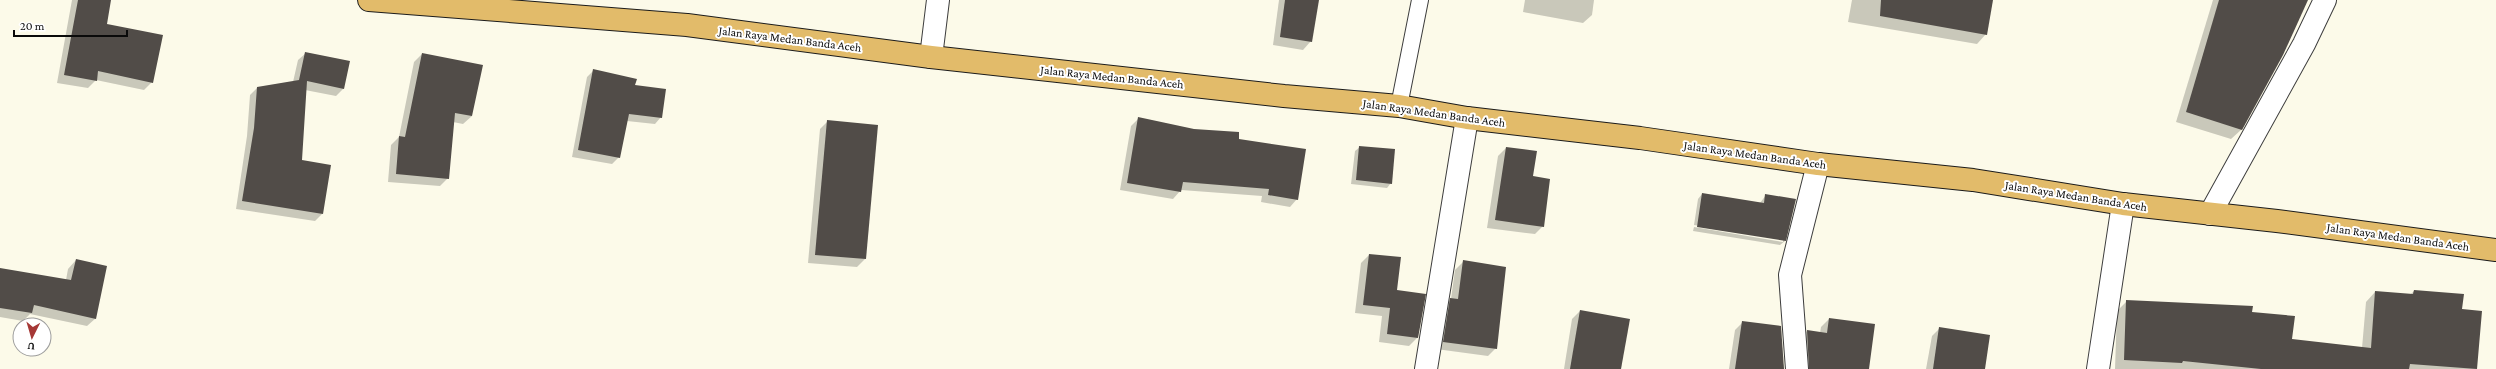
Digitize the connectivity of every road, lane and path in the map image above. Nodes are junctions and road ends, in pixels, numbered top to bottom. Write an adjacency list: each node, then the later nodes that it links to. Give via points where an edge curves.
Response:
1 (375, 0): 5 (highway, Jalan Raya Medan Banda Aceh, via 686,25)
2 (938, 0): 5 (street)
3 (1420, 0): 6 (lane)
4 (2325, 0): 10 (street, via 2304,44)
5 (931, 57): 6 (highway, Jalan Raya Medan Banda Aceh, via 1284,96)
6 (1399, 106): 7 (highway, Jalan Raya Medan Banda Aceh)
7 (1467, 118): 8 (highway, Jalan Raya Medan Banda Aceh, via 1640,138); 12 (street)
8 (1818, 164): 9 (highway, Jalan Raya Medan Banda Aceh, via 1973,180); 13 (street, via 1790,275)
9 (2123, 204): 10 (highway, Jalan Raya Medan Banda Aceh); 14 (street)
10 (2210, 214): 11 (highway, Jalan Raya Medan Banda Aceh)
11 (2496, 250)
12 (1426, 369)
13 (1798, 369)
14 (2098, 369)

